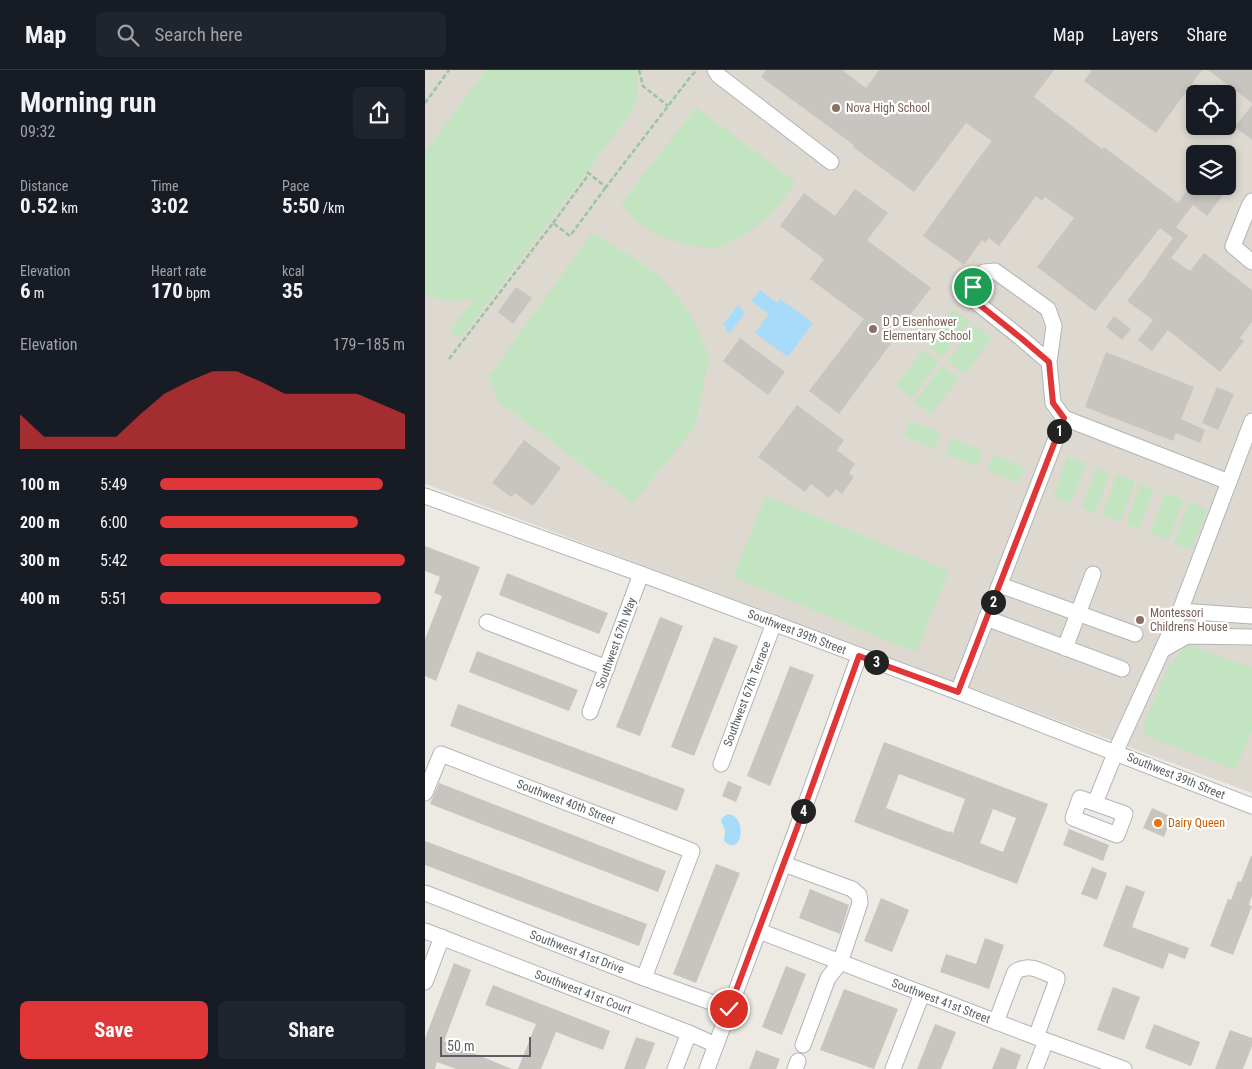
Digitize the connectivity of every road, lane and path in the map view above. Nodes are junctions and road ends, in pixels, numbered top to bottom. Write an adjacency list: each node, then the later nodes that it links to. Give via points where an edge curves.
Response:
1 (449, 70): 5 (path)
2 (639, 70): 6 (path, via 643,86)
3 (697, 70): 6 (path)
4 (715, 70): 7 (street)
5 (425, 103)
6 (668, 106): 8 (path)
7 (831, 162)
8 (606, 187): 10 (path, via 570,236); 10 (path, via 588,173)
9 (1252, 201): 11 (street, via 1233,246)
10 (553, 223): 12 (path)
11 (1252, 262)
12 (449, 359)
13 (1049, 362): 13 (street, via 1054,326 1048,309 995,271 984,272 975,279 976,302); 14 (street, via 1053,403)
14 (1064, 418): 16 (street); 20 (street)
15 (1252, 421): 16 (street)
16 (1229, 482): 21 (street)
17 (425, 496): 18 (street, Southwest 39th Street)
18 (641, 574): 26 (street, Southwest 39th Street); 32 (street, Southwest 67th Way)
19 (1093, 574): 22 (street)
20 (1000, 586): 22 (street); 24 (street)
21 (1180, 611): 23 (street); 30 (street)
22 (1078, 614): 27 (street); 29 (street)
23 (1252, 616)
24 (986, 618): 29 (street); 34 (street)
25 (487, 622): 32 (street)
26 (774, 623): 31 (street, Southwest 39th Street); 37 (street, Southwest 67th Terrace)
27 (1135, 634)
28 (1252, 636): 30 (street, via 1187,636)
29 (1065, 648): 33 (street)
30 (1162, 650): 36 (street)
31 (859, 656): 34 (street, Southwest 39th Street); 41 (street)
32 (607, 668): 35 (street, Southwest 67th Way)
33 (1122, 669)
34 (958, 692): 36 (street, Southwest 39th Street)
35 (590, 712)
36 (1116, 752): 39 (street); 40 (street, Southwest 39th Street)
37 (721, 764)
38 (425, 793): 47 (street, Southwest 40th Street, via 441,754 692,851)
39 (1095, 803)
40 (1252, 806)
41 (784, 864): 44 (street); 46 (street, via 852,889 859,895 861,904)
42 (425, 893): 47 (street, Southwest 41st Drive)
43 (425, 931): 45 (street, Southwest 41st Court)
44 (759, 931): 46 (street, Southwest 41st Street); 50 (street)
45 (442, 937): 48 (street); 52 (street, Southwest 41st Court)
46 (840, 963): 49 (street, Southwest 41st Street); 55 (street, via 828,978)
47 (644, 978): 50 (street, Southwest 41st Drive)
48 (425, 982)
49 (922, 994): 51 (street, Southwest 41st Street); 58 (street)
50 (729, 1009): 54 (street)
51 (996, 1022): 53 (street, Southwest 41st Street); 53 (street, via 1015,972 1029,966 1057,978)
52 (689, 1034): 54 (street, Southwest 41st Court); 56 (street)
53 (1041, 1039): 59 (street); 60 (street, Southwest 41st Street)
54 (716, 1044): 57 (street)
55 (803, 1045)
56 (675, 1069)
57 (707, 1069)
58 (893, 1069)
59 (1035, 1069)
60 (1124, 1069)

